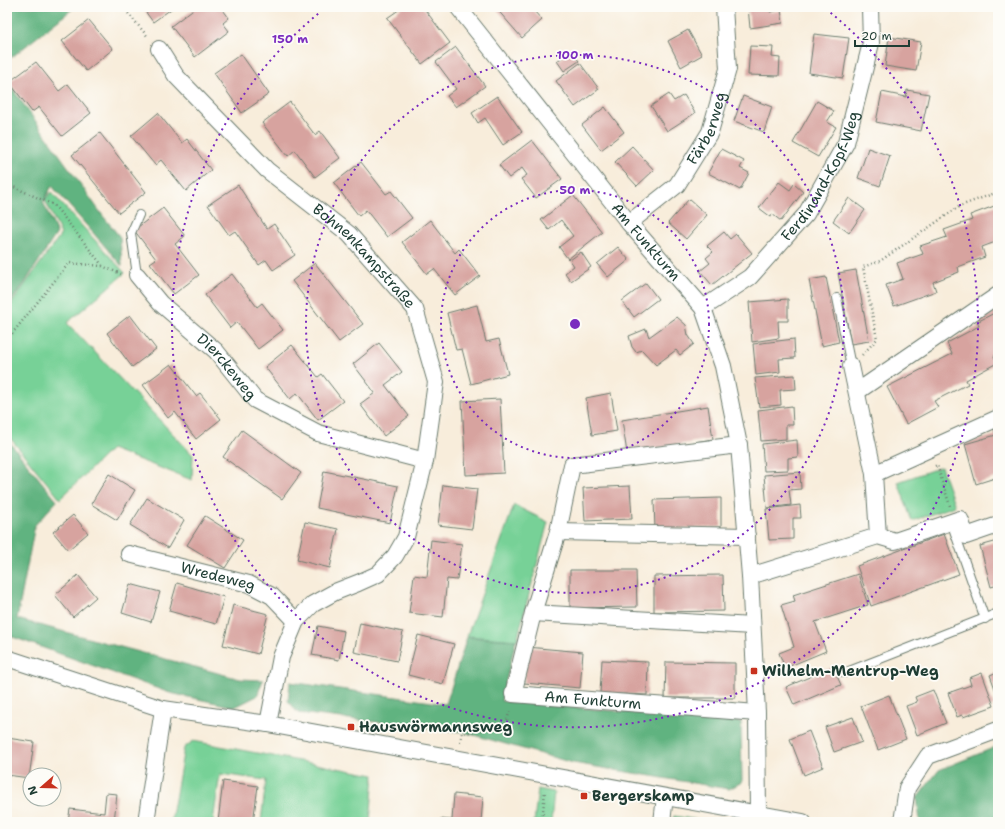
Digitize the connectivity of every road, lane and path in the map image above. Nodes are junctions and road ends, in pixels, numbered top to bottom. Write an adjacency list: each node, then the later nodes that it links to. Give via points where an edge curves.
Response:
1 (123, 7): 5 (path)
2 (458, 7): 9 (street, Am Funkturm)
3 (724, 7): 9 (street, Färberweg, via 728,69 710,132 677,185)
4 (870, 7): 14 (street, Ferdinand-Kopf-Weg, via 871,43 846,143 806,214 750,277)
5 (159, 49): 20 (street, Bohnenkampstraße, via 176,76 267,170 349,234 415,309 436,382)
6 (7, 184): 10 (path, via 54,205)
7 (998, 192): 16 (path, via 960,206 880,261 864,267 877,339)
8 (139, 215): 11 (lane, via 131,233)
9 (629, 224): 14 (street, Am Funkturm)
10 (102, 266): 11 (path, via 126,276); 15 (path, via 69,263)
11 (137, 275): 20 (street, Dierckeweg, via 160,304 216,351 255,400 318,433)
12 (998, 295): 17 (street)
13 (837, 298): 16 (lane)
14 (703, 308): 19 (street, Am Funkturm, via 723,366)
15 (7, 340)
16 (852, 366): 17 (street)
17 (858, 391): 22 (street)
18 (998, 418): 22 (street)
19 (739, 445): 25 (street, Am Funkturm, via 572,465); 26 (street, Am Funkturm)
20 (425, 461): 33 (street, Bohnenkampstraße, via 406,537 395,556 378,574 313,604)
21 (929, 468): 23 (path, via 937,465)
22 (874, 474): 27 (street)
23 (953, 521): 24 (street, via 960,519 966,536); 27 (street, via 894,541); 32 (lane)
24 (998, 525)
25 (558, 532): 26 (street); 30 (street, Am Funkturm)
26 (747, 536): 29 (street, Am Funkturm)
27 (878, 536): 29 (street)
28 (128, 554): 33 (street, Wredeweg, via 249,584 272,596)
29 (750, 576): 34 (street, Am Funkturm)
30 (533, 613): 34 (street); 39 (street, Am Funkturm, via 513,694)
31 (998, 613): 32 (lane)
32 (985, 619): 36 (lane)
33 (296, 621): 40 (street, Bohnenkampstraße, via 282,657)
34 (752, 626): 39 (street, Am Funkturm)
35 (7, 658): 37 (street)
36 (844, 673)
37 (163, 709): 40 (street); 46 (street)
38 (510, 709): 42 (path, via 505,727 462,733)
39 (757, 714): 45 (street, Am Funkturm)
40 (268, 724): 42 (street)
41 (998, 730): 50 (street, via 928,756 907,788)
42 (458, 758): 43 (street)
43 (547, 775): 44 (street); 47 (path)
44 (665, 797): 45 (street); 48 (street)
45 (758, 814): 49 (street)
46 (146, 822)
47 (542, 822)
48 (662, 822)
49 (803, 822)
50 (902, 822)

